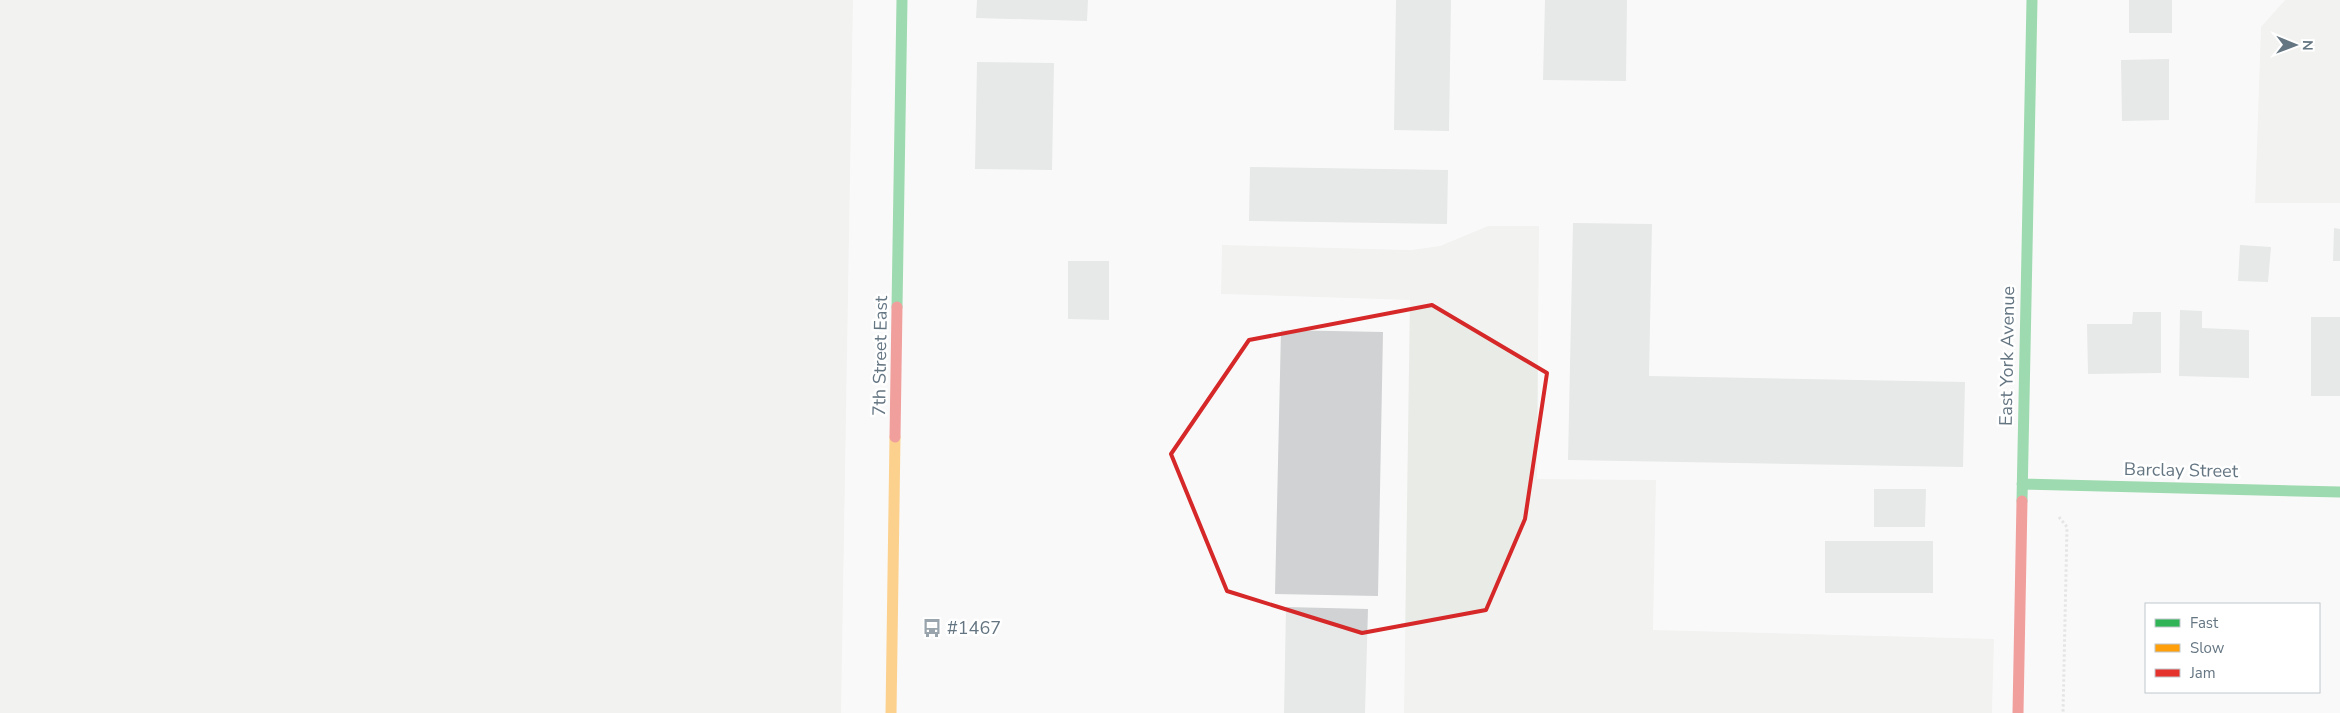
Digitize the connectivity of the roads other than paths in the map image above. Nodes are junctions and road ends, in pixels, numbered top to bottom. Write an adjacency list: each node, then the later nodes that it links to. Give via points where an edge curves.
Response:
1 (902, 0): 5 (street, 7th Street East)
2 (2032, 0): 3 (street, East York Avenue)
3 (2022, 484): 4 (street, Barclay Street); 6 (street, East York Avenue)
4 (2340, 492)
5 (891, 713)
6 (2018, 713)

